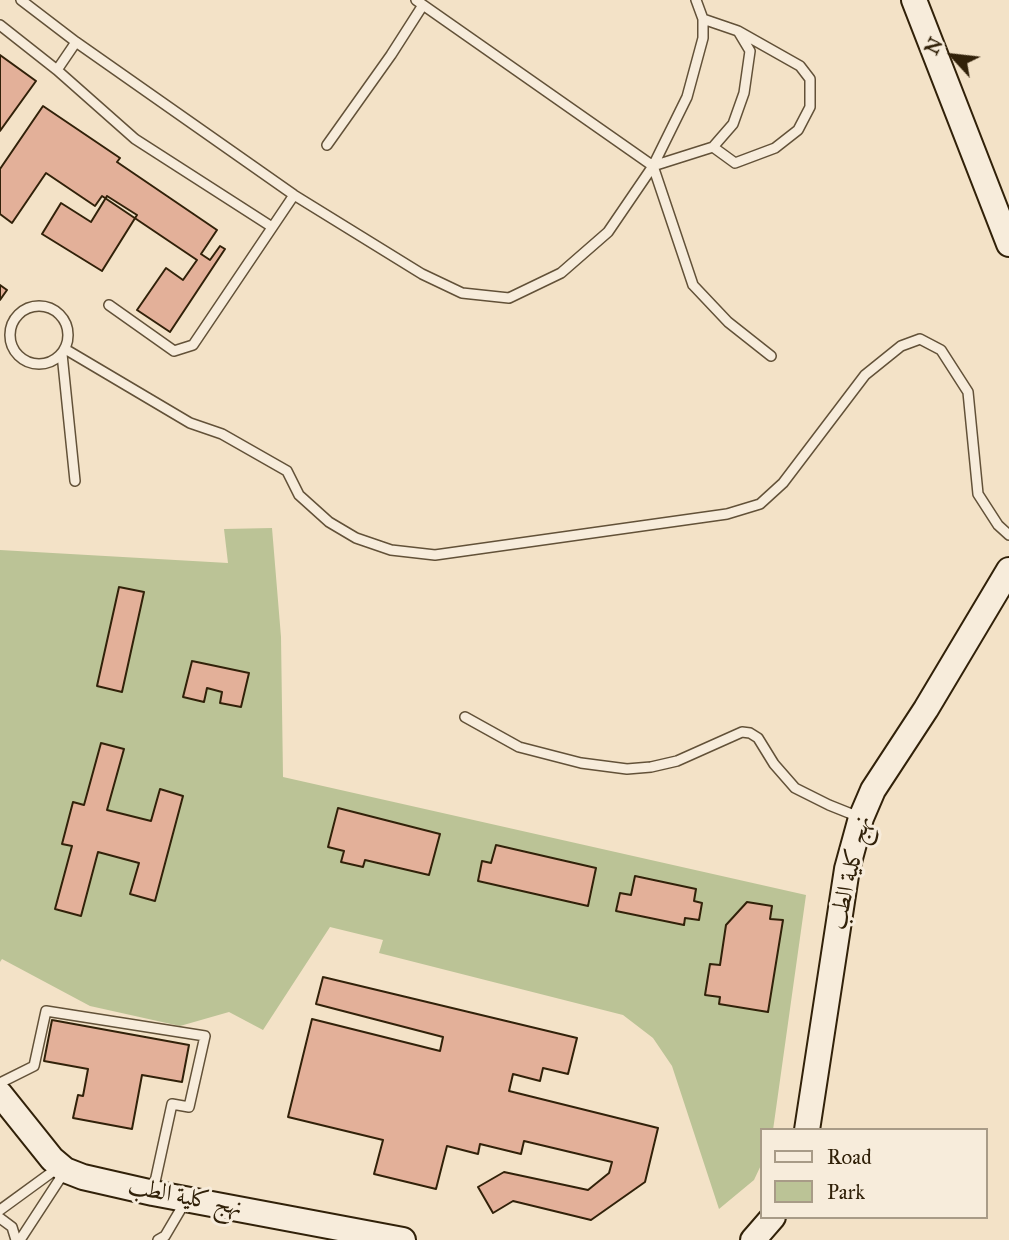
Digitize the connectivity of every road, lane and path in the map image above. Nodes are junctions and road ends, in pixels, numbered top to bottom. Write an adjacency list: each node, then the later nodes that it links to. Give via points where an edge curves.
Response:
1 (21, 0): 8 (lane)
2 (696, 0): 5 (lane)
3 (914, 0): 15 (street)
4 (420, 3): 10 (lane, via 391,55); 12 (lane)
5 (703, 19): 7 (lane); 12 (lane, via 687,97)
6 (0, 25): 9 (lane)
7 (737, 31): 11 (lane, via 750,51 744,93 733,124); 11 (lane, via 800,66 810,79 810,107 798,130 775,148 736,163)
8 (76, 42): 9 (lane); 13 (lane)
9 (57, 70): 14 (lane, via 135,139)
10 (327, 145)
11 (713, 147): 12 (lane)
12 (653, 166): 13 (lane, via 608,232 561,273 509,298 462,293 422,274); 18 (lane, via 694,285 728,322)
13 (294, 195): 14 (lane)
14 (272, 227): 16 (lane, via 193,345 174,352)
15 (1009, 244)
16 (108, 305)
17 (64, 352): 17 (lane, via 43,365 24,361 12,347 13,321 38,305 54,309 64,318 69,334); 19 (lane); 20 (lane, via 287,471 299,495 356,538 391,550 435,555 727,514 760,503 783,483 865,375 901,346 920,339 941,350 968,392 978,494)
18 (771, 356)
19 (75, 481)
20 (1009, 535)
21 (1009, 570): 23 (street, نهج كلية الطب, via 873,790)
22 (465, 717): 23 (lane, via 519,747 627,769 677,761 750,733 795,788)
23 (861, 818): 26 (street, نهج كلية الطب, via 847,869)
24 (0, 1083): 28 (lane, via 34,1066 46,1010 205,1036 189,1107 172,1104)
25 (0, 1094): 27 (street, نهج كلية الطب)
26 (807, 1128)
27 (63, 1168): 28 (street, نهج كلية الطب); 30 (lane); 33 (lane)
28 (153, 1193): 29 (street, نهج كلية الطب)
29 (187, 1199): 34 (lane); 35 (street, نهج كلية الطب)
30 (0, 1210)
31 (0, 1218): 33 (lane, via 12,1227)
32 (771, 1219): 36 (street)
33 (18, 1240)
34 (158, 1240)
35 (403, 1240)
36 (753, 1240)

